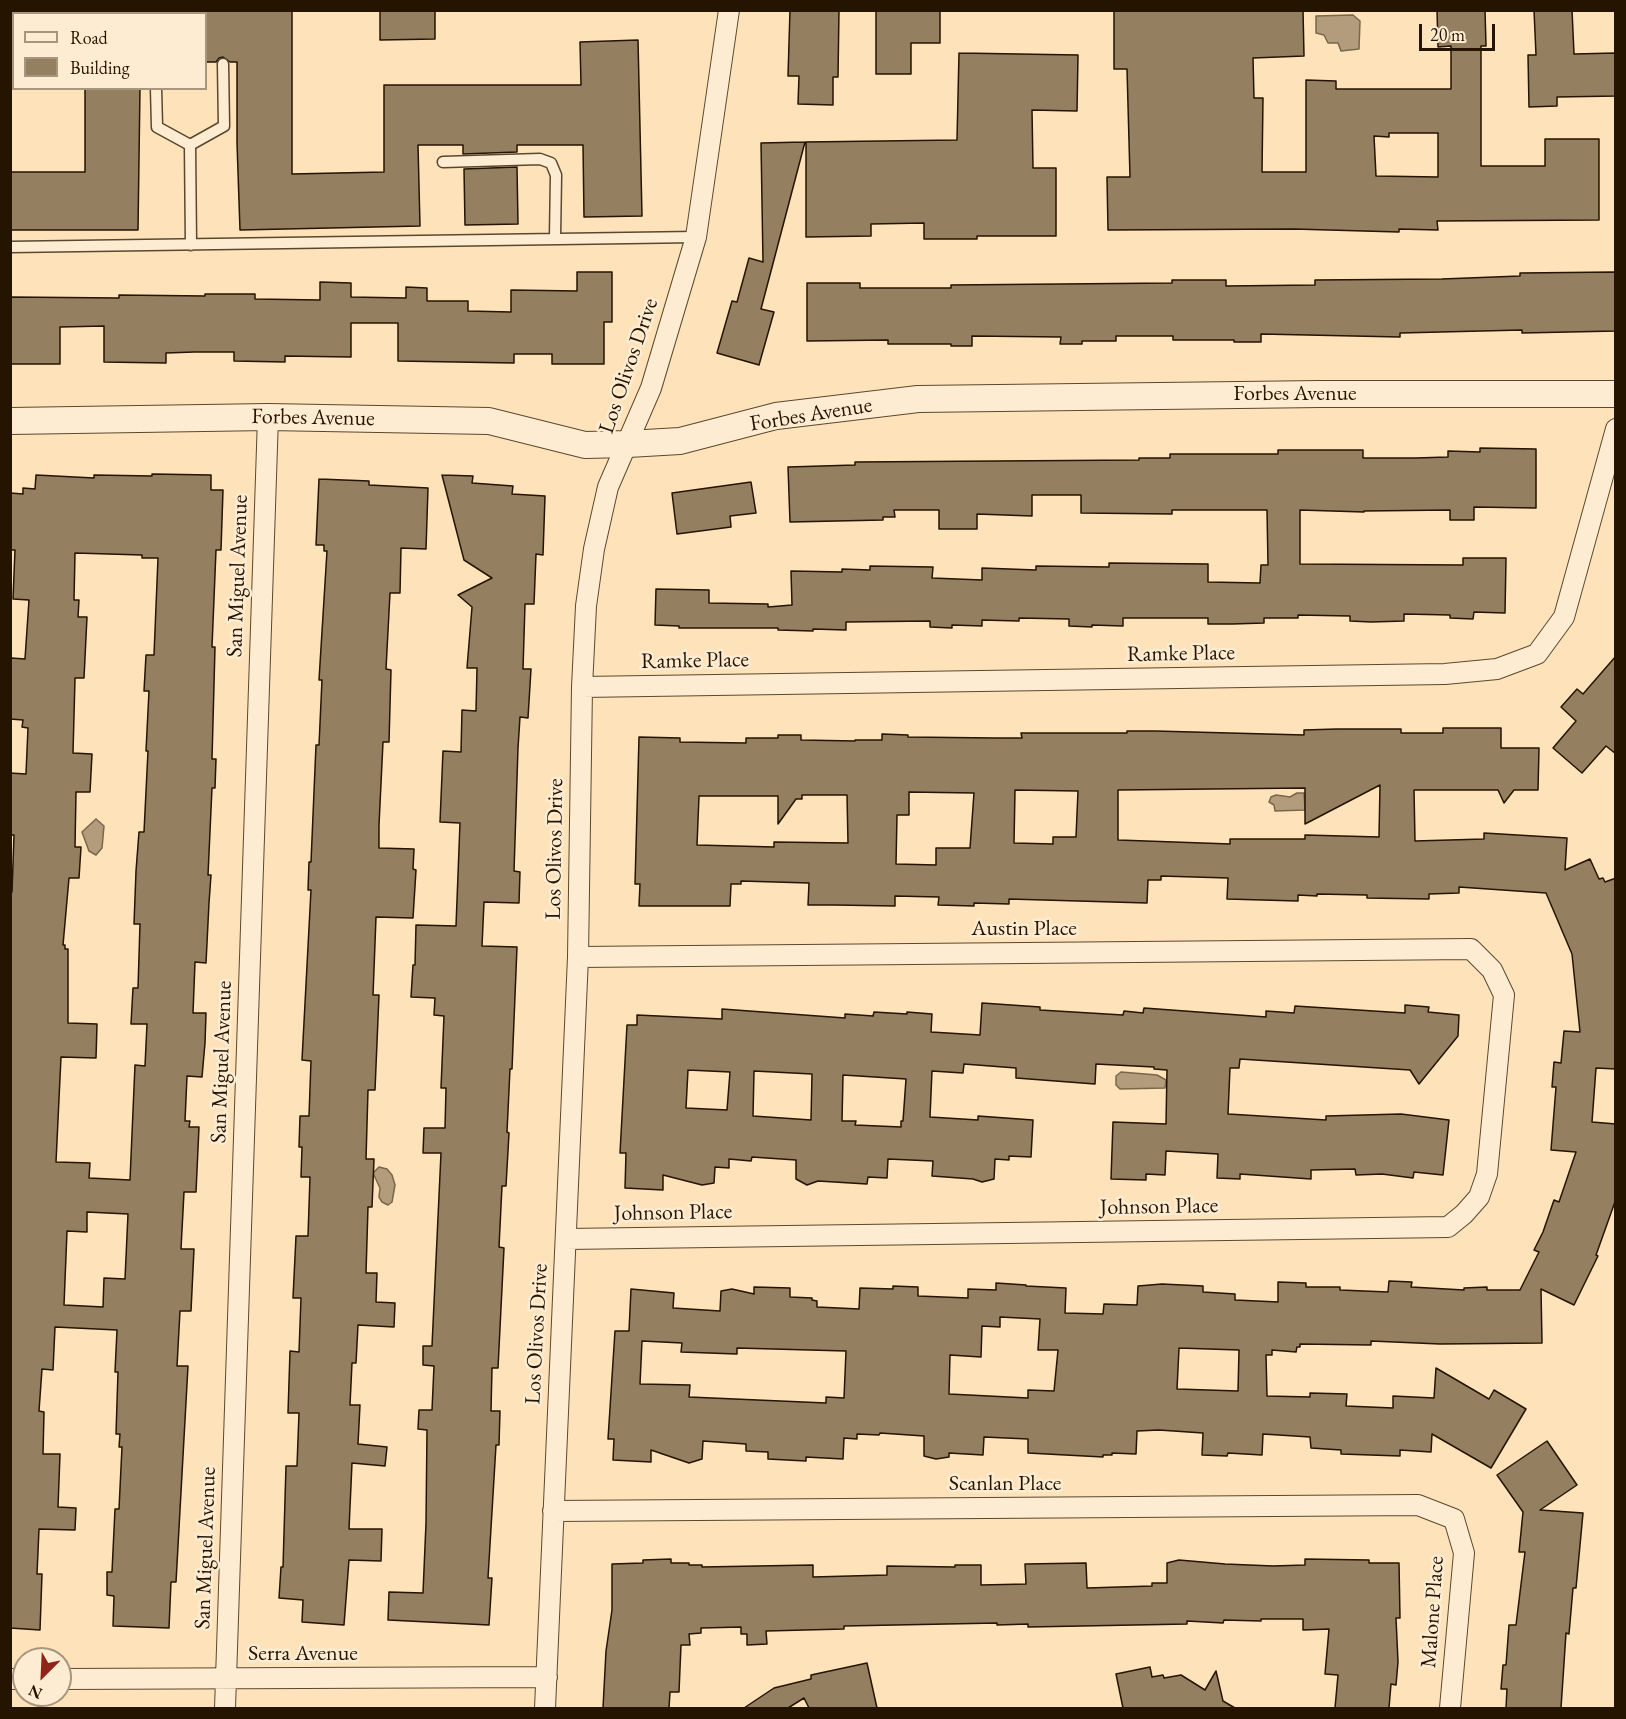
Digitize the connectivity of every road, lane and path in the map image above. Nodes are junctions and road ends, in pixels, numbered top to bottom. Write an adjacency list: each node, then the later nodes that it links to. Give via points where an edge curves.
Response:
1 (729, 10): 6 (street, Los Olivos Drive)
2 (223, 64): 4 (lane, via 224,126)
3 (156, 90): 4 (lane, via 157,127)
4 (190, 145): 8 (lane)
5 (442, 162): 7 (lane, via 540,159 551,163 556,175)
6 (696, 237): 7 (lane); 14 (street, Los Olivos Drive, via 651,388)
7 (555, 238): 8 (lane)
8 (191, 245): 9 (lane)
9 (10, 247)
10 (1616, 394): 14 (street, Forbes Avenue, via 918,399 776,416 680,441)
11 (268, 417): 12 (street, Forbes Avenue); 14 (street, Forbes Avenue, via 489,421 585,445); 23 (street, San Miguel Avenue)
12 (10, 421)
13 (1616, 429): 15 (street, Ramke Place, via 1564,617 1537,654 1497,669 1445,674)
14 (628, 444): 15 (street, Los Olivos Drive, via 608,487 594,549 586,606)
15 (582, 687): 17 (street, Los Olivos Drive)
16 (1471, 950): 17 (street, Austin Place); 18 (street, Johnson Place, via 1492,970 1504,995 1487,1174 1479,1197 1448,1227)
17 (578, 957): 18 (street, Los Olivos Drive)
18 (566, 1239): 19 (street, Los Olivos Drive)
19 (553, 1511): 20 (street, Scanlan Place, via 1418,1505); 21 (street, Los Olivos Drive)
20 (1454, 1519): 26 (street, Malone Place, via 1464,1553)
21 (547, 1677): 23 (street, Serra Avenue); 25 (street, Los Olivos Drive)
22 (72, 1678): 23 (street, Serra Avenue)
23 (226, 1679): 24 (street, San Miguel Avenue)
24 (225, 1708)
25 (545, 1708)
26 (1450, 1708)

